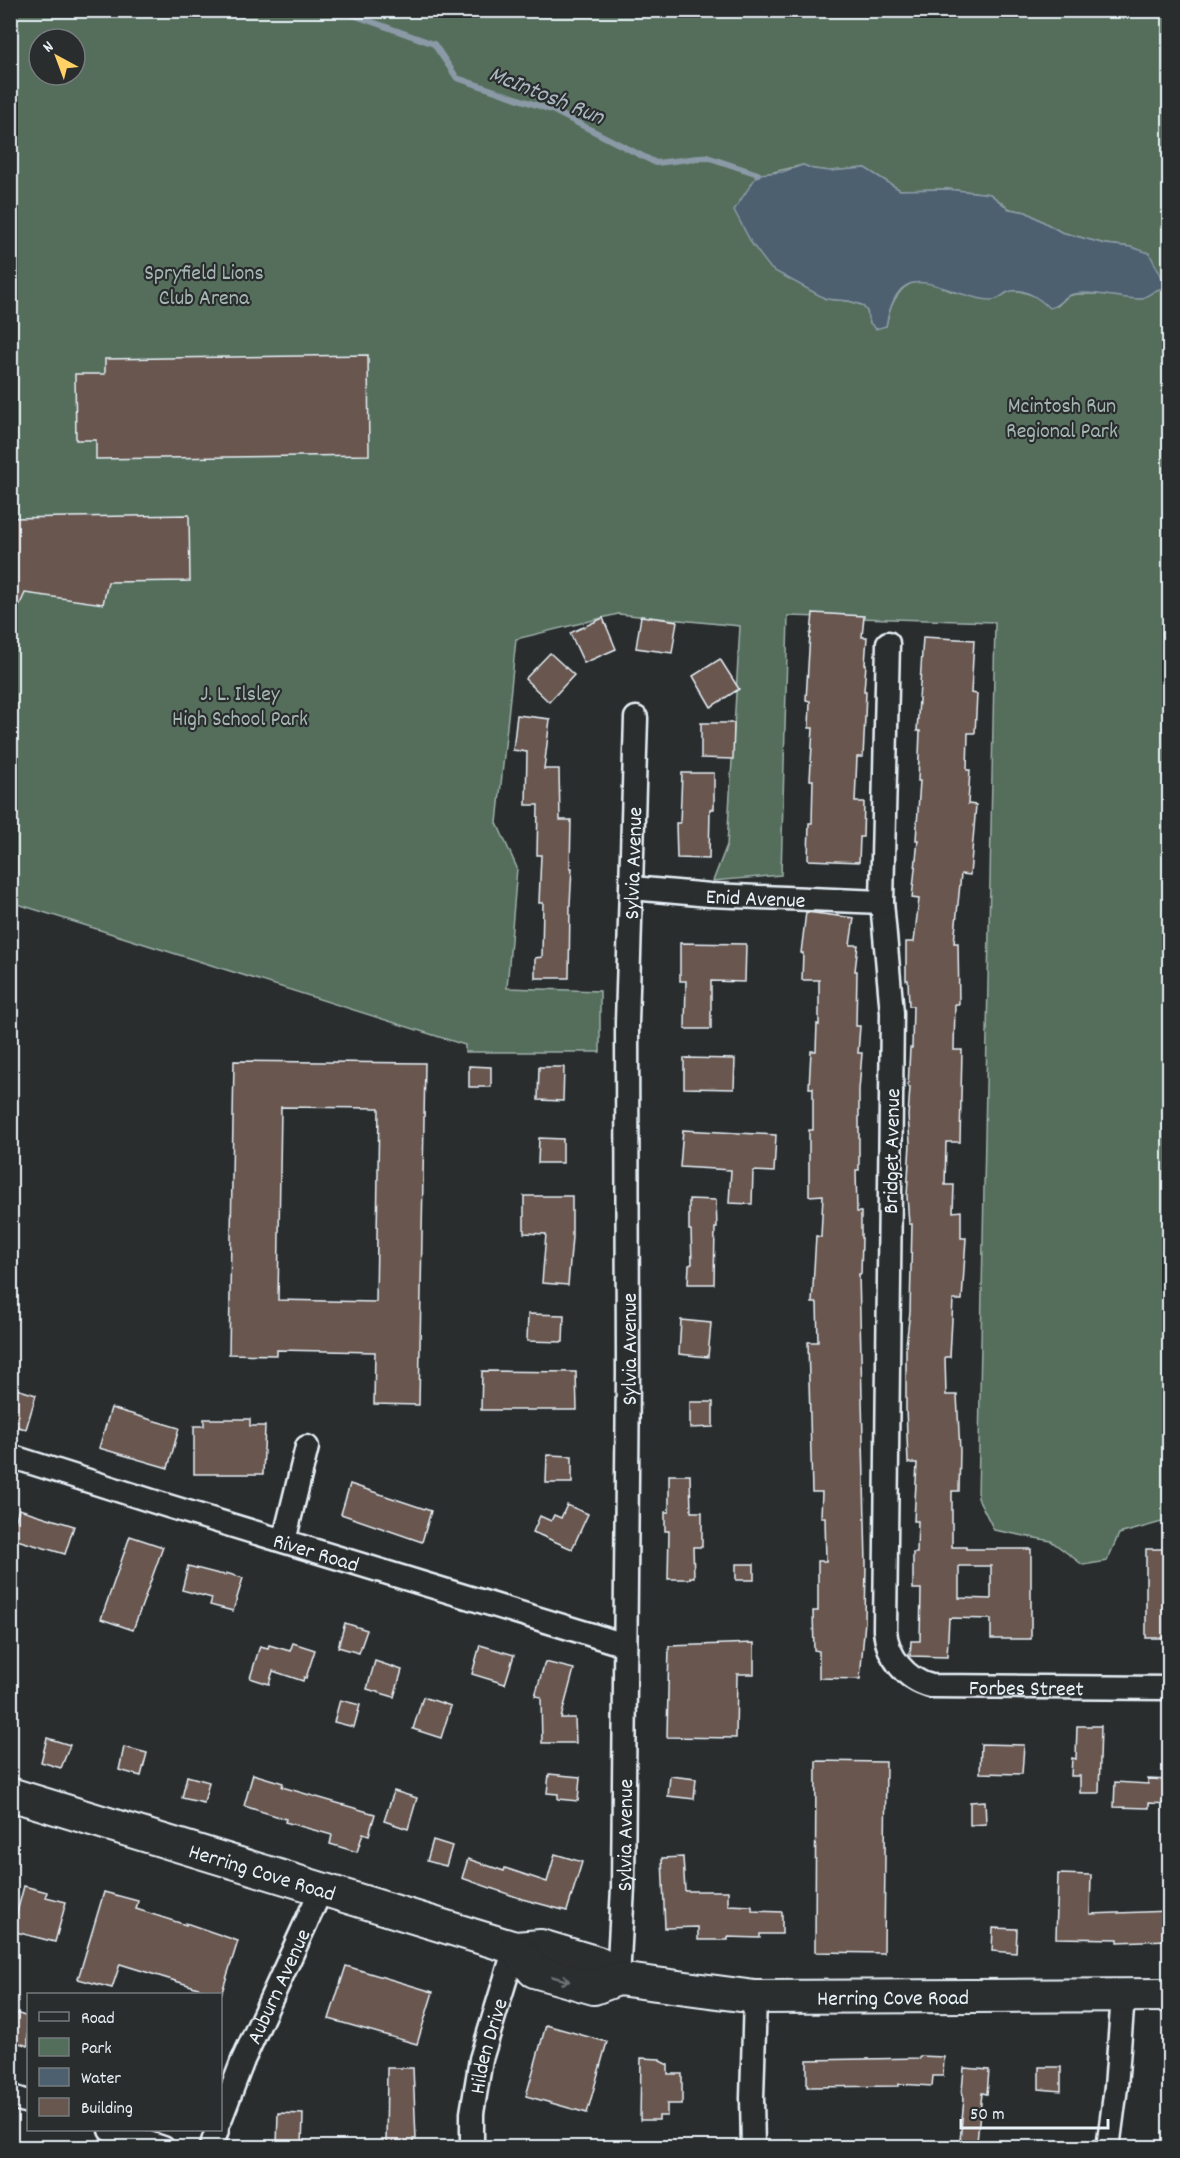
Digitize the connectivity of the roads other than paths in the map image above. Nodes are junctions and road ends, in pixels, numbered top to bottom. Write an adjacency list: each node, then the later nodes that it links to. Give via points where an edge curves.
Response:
1 (888, 643): 4 (street, Bridget Avenue)
2 (636, 718): 3 (street, Sylvia Avenue)
3 (632, 888): 4 (street, Enid Avenue); 8 (street, Sylvia Avenue, via 627,1023)
4 (882, 902): 9 (street, Bridget Avenue, via 892,1013 885,1630)
5 (307, 1447): 7 (street)
6 (10, 1455): 7 (street, River Road)
7 (284, 1540): 8 (street, River Road)
8 (624, 1645): 14 (street, Sylvia Avenue, via 623,1888)
9 (894, 1658): 10 (street, Forbes Street, via 913,1678 936,1687)
10 (1170, 1688)
11 (10, 1794): 12 (main road, Herring Cove Road)
12 (322, 1888): 13 (main road, Herring Cove Road); 20 (street, Auburn Avenue, via 247,2050)
13 (515, 1948): 14 (main road, Herring Cove Road, via 534,1971 594,1988); 25 (street, Hilden Drive, via 481,2059 472,2113)
14 (618, 1979): 17 (main road, Herring Cove Road)
15 (1170, 1995): 16 (main road, Herring Cove Road)
16 (1123, 1996): 17 (main road, Herring Cove Road); 27 (street)
17 (755, 1997): 26 (street)
18 (10, 2096): 19 (street)
19 (27, 2102)
20 (222, 2115)
21 (113, 2131): 23 (street)
22 (217, 2131): 24 (street)
23 (164, 2148)
24 (211, 2148)
25 (472, 2148)
26 (753, 2148)
27 (1108, 2148)

